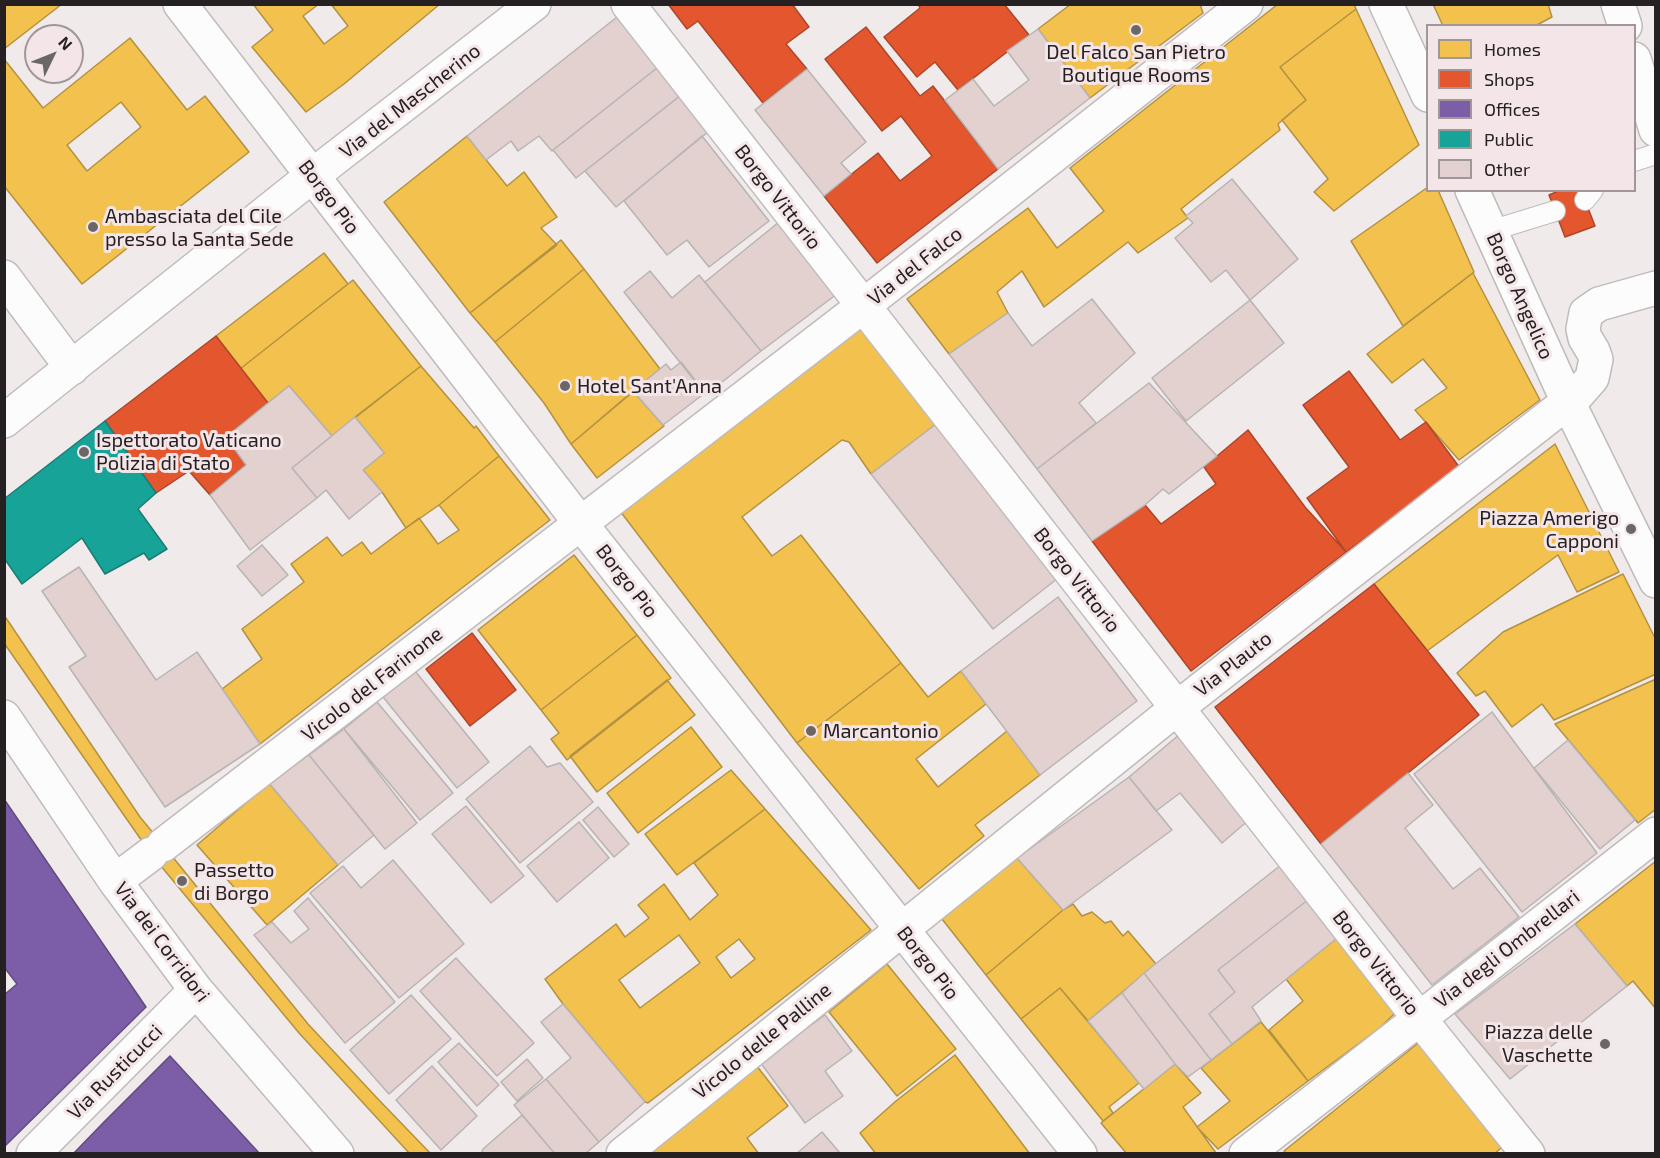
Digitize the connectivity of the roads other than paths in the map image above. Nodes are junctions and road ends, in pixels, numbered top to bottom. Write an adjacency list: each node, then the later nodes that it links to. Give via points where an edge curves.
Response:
1 (180, 4): 13 (street, Borgo Pio)
2 (534, 4): 13 (street, Via del Mascherino)
3 (628, 4): 19 (street, Borgo Vittorio)
4 (1246, 4): 19 (street, Via del Falco)
5 (1386, 4): 9 (street)
6 (1618, 4): 7 (street)
7 (1623, 24)
8 (1643, 65): 10 (street)
9 (1426, 91)
10 (1656, 130)
11 (1656, 154): 12 (lane)
12 (1636, 161)
13 (312, 176): 20 (street, Via del Mascherino); 23 (street, Borgo Pio)
14 (1473, 192): 16 (street, Borgo Angelico)
15 (1554, 211): 16 (lane)
16 (1490, 231): 21 (street, Borgo Angelico)
17 (4, 277): 20 (street)
18 (1656, 288): 21 (street, via 1599,304 1586,313 1583,329 1596,366 1587,384)
19 (863, 306): 23 (street, Via del Falco); 25 (street, Borgo Vittorio)
20 (72, 368): 22 (street, Via del Mascherino)
21 (1568, 402): 24 (street); 25 (street, Via Plauto)
22 (4, 421)
23 (581, 524): 28 (street, Vicolo del Farinone); 29 (street, Borgo Pio)
24 (1656, 581)
25 (1177, 708): 29 (street, Via Plauto); 31 (street, Borgo Vittorio)
26 (4, 717): 28 (street, Via dei Corridori)
27 (1656, 834): 31 (street, Via degli Ombrellari)
28 (115, 881): 30 (street, Via dei Corridori)
29 (902, 930): 34 (street, Vicolo delle Palline); 35 (street, Borgo Pio)
30 (196, 990): 32 (street, Via Rusticucci); 33 (street, Via dei Corridori)
31 (1419, 1018): 36 (street, Via degli Ombrellari); 37 (street, Borgo Vittorio)
32 (33, 1154)
33 (337, 1154)
34 (623, 1154)
35 (1080, 1154)
36 (1246, 1154)
37 (1528, 1154)

